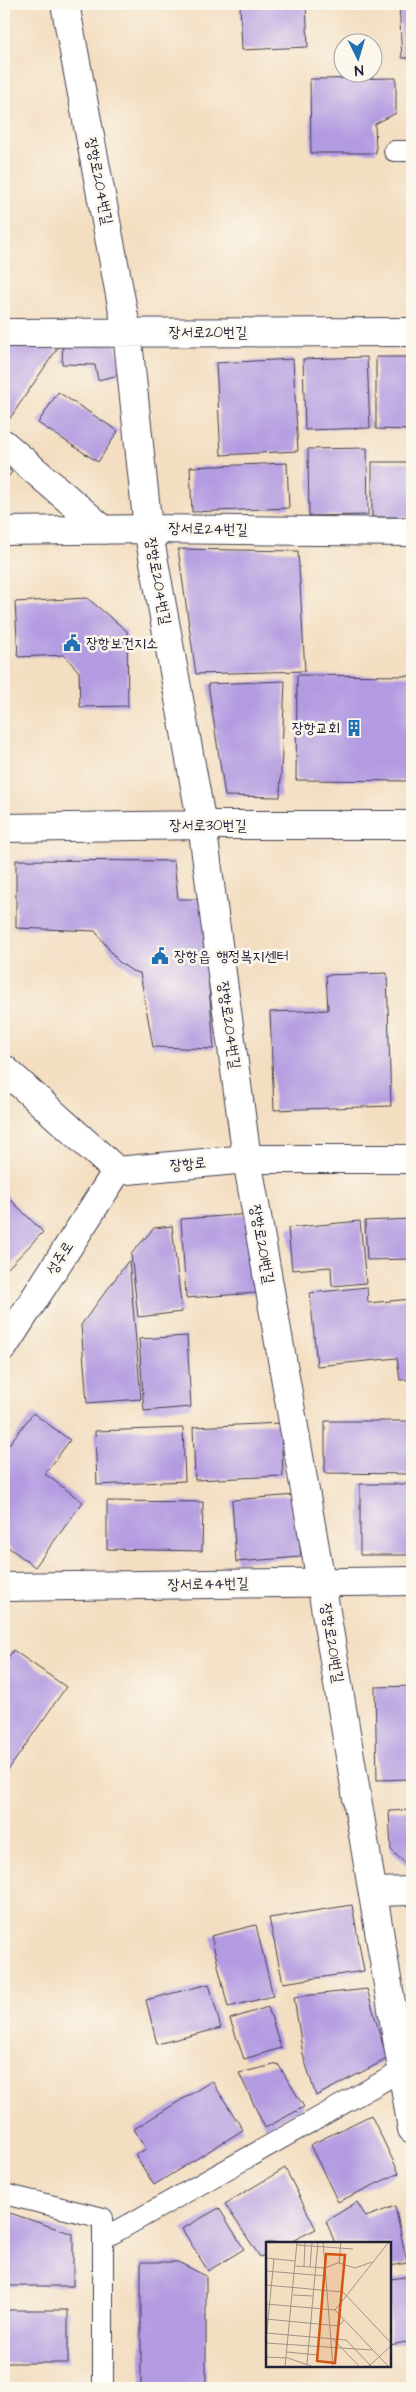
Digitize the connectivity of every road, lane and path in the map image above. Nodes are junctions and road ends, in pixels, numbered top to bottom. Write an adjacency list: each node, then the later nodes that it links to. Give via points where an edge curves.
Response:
1 (65, 4): 2 (street, 장항로204번길)
2 (127, 332): 3 (street, 장서로20번길); 4 (street, 장서로20번길); 6 (street, 장항로204번길)
3 (412, 332)
4 (4, 333)
5 (4, 444): 7 (street)
6 (148, 529): 7 (street, 장서로24번길); 9 (street, 장서로24번길); 10 (street, 장항로204번길)
7 (104, 530): 8 (street, 장서로24번길)
8 (4, 531)
9 (412, 532)
10 (202, 825): 11 (street, 장서로30번길); 12 (street, 장서로30번길); 14 (street, 장항로204번길)
11 (412, 825)
12 (4, 828)
13 (4, 1068): 16 (street)
14 (247, 1159): 15 (street, 장항로); 16 (street, 장항로); 19 (street, 장항로201번길)
15 (412, 1159)
16 (117, 1171): 17 (street, 성주로)
17 (4, 1346)
18 (412, 1581): 19 (street, 장서로44번길)
19 (321, 1582): 20 (street, 장서로44번길); 21 (street, 장항로201번길)
20 (4, 1587)
21 (373, 1892): 22 (street); 23 (street, 장항로201번길)
22 (412, 1892)
23 (407, 2070): 24 (street, 장항로201번길); 26 (lane)
24 (412, 2129)
25 (4, 2194): 26 (lane, via 103,2218)
26 (103, 2239): 27 (lane)
27 (103, 2388)

